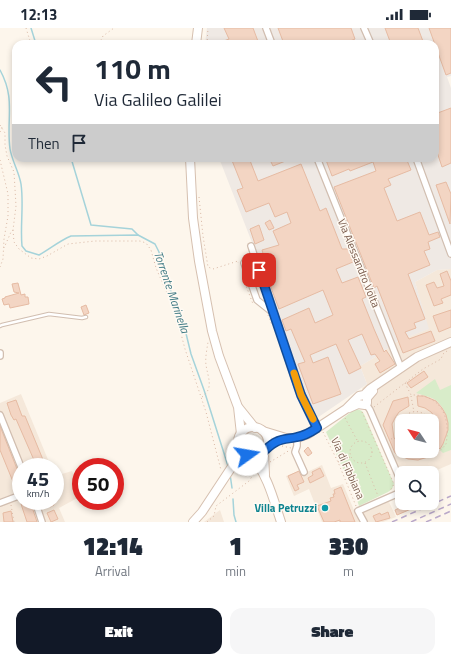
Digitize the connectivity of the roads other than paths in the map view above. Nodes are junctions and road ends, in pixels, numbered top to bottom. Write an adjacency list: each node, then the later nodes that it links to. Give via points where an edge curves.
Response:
1 (198, 28): 4 (main road)
2 (266, 28): 5 (street)
3 (364, 28): 6 (street)
4 (196, 40)
5 (270, 40)
6 (369, 40)
7 (190, 162): 23 (main road, via 194,225 212,331)
8 (319, 162): 21 (street, Via Alessandro Volta)
9 (417, 162): 11 (street)
10 (251, 246): 12 (street)
11 (451, 254)
12 (254, 256): 13 (street); 14 (street, via 247,258 244,263)
13 (268, 298): 14 (street, via 267,302); 15 (street)
14 (259, 305): 15 (street, via 267,306)
15 (274, 313): 26 (street, via 301,395)
16 (86, 317): 17 (lane, via 49,314)
17 (0, 326)
18 (450, 346): 21 (main road, via 417,357)
19 (0, 352): 20 (street)
20 (0, 356)
21 (401, 368): 22 (main road, via 370,389)
22 (364, 402): 26 (main road); 34 (street)
23 (238, 407): 25 (main road); 28 (main road)
24 (1, 417): 33 (street)
25 (255, 428): 27 (main road); 28 (main road, via 246,430)
26 (320, 430): 30 (main road)
27 (263, 431): 29 (main road); 31 (main road, via 268,440)
28 (240, 437): 32 (main road, via 241,450); 35 (main road)
29 (286, 438): 30 (main road); 31 (main road, via 276,441)
30 (296, 438): 36 (street, via 295,452)
31 (266, 450): 32 (main road, via 261,455); 37 (main road)
32 (250, 457): 35 (main road); 37 (main road)
33 (18, 458)
34 (395, 469)
35 (228, 470): 43 (main road)
36 (304, 472)
37 (265, 476): 44 (main road)
38 (395, 495): 45 (street, via 360,508 358,510)
39 (12, 498): 40 (street)
40 (0, 502)
41 (38, 510): 42 (street)
42 (42, 522)
43 (193, 522)
44 (281, 522)
45 (364, 522)

